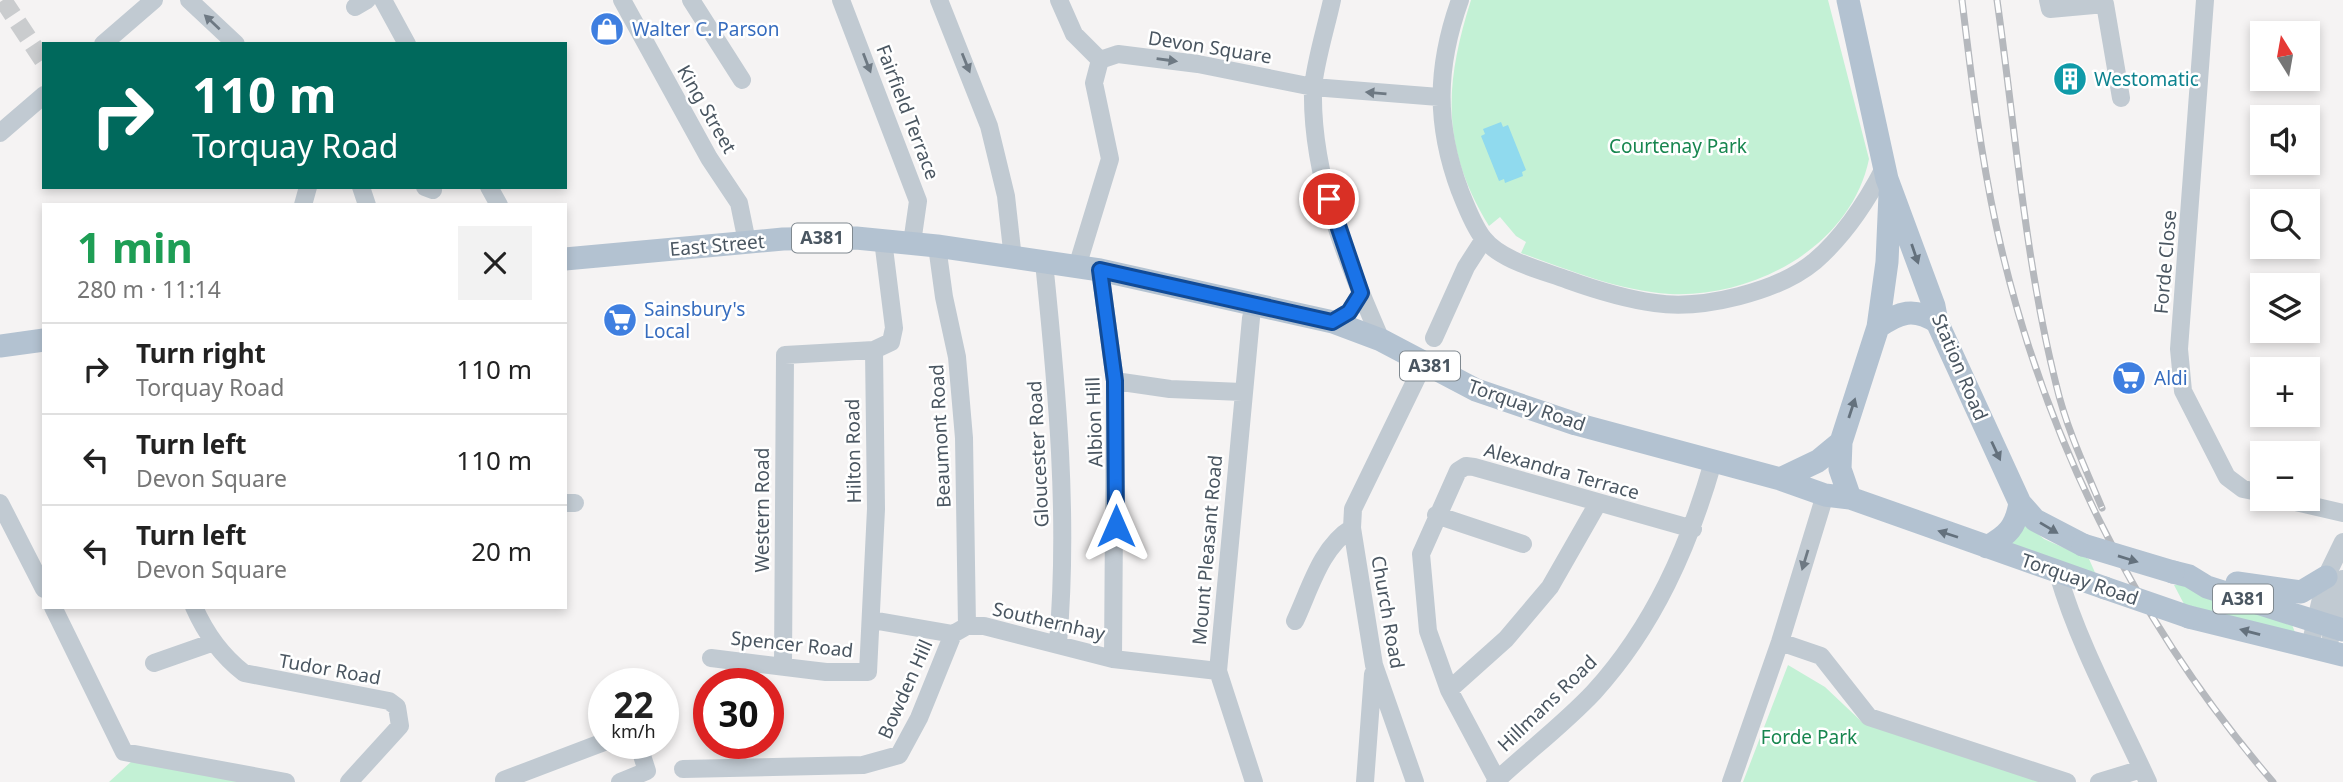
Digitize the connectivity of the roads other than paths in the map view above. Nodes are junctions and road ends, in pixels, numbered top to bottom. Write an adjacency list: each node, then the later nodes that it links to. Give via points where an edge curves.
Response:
1 (154, 0): 14 (street)
2 (189, 0): 15 (street, one-way to 2)
3 (383, 0): 16 (street)
4 (622, 0): 28 (street, King Street, via 709,158 739,203)
5 (691, 0): 18 (street)
6 (841, 0): 29 (street, Fairfield Terrace, one-way to 29, via 918,201)
7 (939, 0): 31 (street, one-way to 31, via 989,126 1006,196)
8 (1059, 0): 17 (street, via 1074,34)
9 (1332, 0): 19 (street)
10 (1460, 0): 21 (street, via 1448,38)
11 (1848, 0): 24 (main road, Station Road)
12 (2048, 0): 22 (street, via 2050,9 2105,4)
13 (2205, 0): 51 (street, Forde Close, via 2179,349 2183,391 2227,477)
14 (105, 42)
15 (234, 42)
16 (406, 42)
17 (1100, 60): 19 (street, Devon Square, one-way to 19, via 1118,54 1198,64); 34 (street, via 1094,83 1110,159)
18 (742, 80)
19 (1313, 87): 21 (street, Devon Square, one-way to 19); 35 (street, via 1318,158)
20 (42, 97): 23 (street)
21 (1439, 97): 26 (street, via 1452,169)
22 (2121, 98)
23 (0, 133)
24 (1884, 168): 25 (main road, Station Road); 26 (street, via 1850,225 1814,262 1737,296 1685,305 1656,304 1593,289 1509,257)
25 (1890, 191): 38 (main road, Station Road, one-way to 38); 39 (main road, Station Road, via 1888,262)
26 (1484, 239): 40 (street)
27 (883, 240): 28 (main road, East Street / A381, via 827,237); 29 (main road, East Street / A381); 44 (street, via 894,328 891,342)
28 (747, 242): 32 (main road, East Street / A381)
29 (912, 243): 30 (main road, East Street / A381)
30 (937, 246): 31 (main road, East Street / A381); 74 (street, Beaumont Road, via 954,338 964,438)
31 (1013, 258): 33 (main road, East Street / A381)
32 (567, 259)
33 (1044, 262): 34 (main road, East Street / A381); 77 (street, Gloucester Road, via 1063,524)
34 (1088, 268): 37 (main road, Torquay Road / A381); 46 (street, Albion Hill)
35 (1361, 293): 37 (street, via 1349,312); 42 (street)
36 (1251, 318): 47 (street, Mount Pleasant Road)
37 (1332, 322): 42 (main road, Torquay Road / A381)
38 (1937, 323): 39 (main road, via 1911,311); 56 (main road, Station Road / A381, one-way to 56)
39 (1878, 327): 48 (main road, Station Road, one-way to 39)
40 (1434, 338)
41 (42, 340): 43 (main road)
42 (1381, 340): 45 (main road, Torquay Road / A381)
43 (0, 346)
44 (874, 350): 71 (street, Hilton Road); 83 (street, Western Road, via 785,355)
45 (1424, 363): 49 (main road, Torquay Road / A381, via 1476,390); 60 (street, Church Road, via 1353,509)
46 (1115, 381): 47 (street); 80 (street, Albion Hill)
47 (1242, 392): 84 (street, Mount Pleasant Road)
48 (1841, 442): 50 (main road, via 1818,461); 53 (main road, via 1840,468)
49 (1713, 462): 50 (main road, Torquay Road / A381); 61 (street, Hillmans Road)
50 (1780, 479): 52 (main road, Torquay Road / A381)
51 (2250, 490)
52 (1825, 495): 53 (main road, Torquay Road / A381); 76 (street, one-way to 76)
53 (1850, 498): 64 (main road, Torquay Road / A381, one-way to 53)
54 (0, 503): 68 (street)
55 (1598, 503): 59 (street, Alexandra Terrace, via 1466,466 1458,471); 61 (street, Alexandra Terrace); 86 (street, via 1550,587 1506,639)
56 (2020, 503): 64 (main road, via 2010,532); 66 (main road, Torquay Road / A381, one-way to 66, bridge, via 2035,520 2083,545)
57 (2320, 508): 58 (street)
58 (2343, 513)
59 (1436, 515): 63 (street); 86 (street, Alexandra Terrace, via 1420,567 1428,631)
60 (1352, 528): 72 (street, via 1329,550); 82 (street, Church Road)
61 (1693, 529): 92 (street, Hillmans Road, via 1658,602 1615,666 1593,693)
62 (2343, 542): 67 (street)
63 (1524, 544)
64 (1987, 547): 65 (main road, Torquay Road / A381)
65 (2058, 574): 78 (main road, Torquay Road / A381, one-way to 65, bridge, via 2189,617); 90 (street, via 2107,697)
66 (2181, 574): 67 (main road, A381, via 2290,592); 73 (main road, Torquay Road / A381, via 2207,587)
67 (2335, 578): 73 (street)
68 (42, 585)
69 (54, 609): 93 (street, via 124,752)
70 (195, 609): 75 (street, Tudor Road)
71 (872, 620): 74 (street, Southernhay); 85 (street, Hilton Road)
72 (1295, 621)
73 (2331, 626): 78 (street)
74 (960, 630): 77 (street, Southernhay, via 984,626); 89 (street, Bowden Hill, via 899,755 863,765)
75 (214, 642): 81 (street); 94 (street, Tudor Road, via 244,673 389,701 397,707 400,726)
76 (1780, 642): 99 (street); 100 (street, via 1821,656 1869,717)
77 (1058, 643): 80 (street, Southernhay)
78 (2327, 650)
79 (711, 658): 83 (street, Spencer Road)
80 (1113, 659): 84 (street, Southernhay)
81 (154, 663)
82 (1374, 665): 97 (street); 98 (street, Church Road)
83 (783, 666): 85 (street, Spencer Road)
84 (1218, 671): 96 (street, Mount Pleasant Road)
85 (868, 672)
86 (1449, 690): 92 (street, Alexandra Terrace)
87 (588, 748): 91 (street)
88 (644, 759): 95 (street, via 648,771)
89 (683, 769)
90 (2145, 776): 101 (street)
91 (504, 780)
92 (1496, 781)
93 (286, 782)
94 (349, 782)
95 (620, 782)
96 (1254, 782)
97 (1365, 782)
98 (1415, 782)
99 (1731, 782)
100 (2067, 782)
101 (2099, 782)

